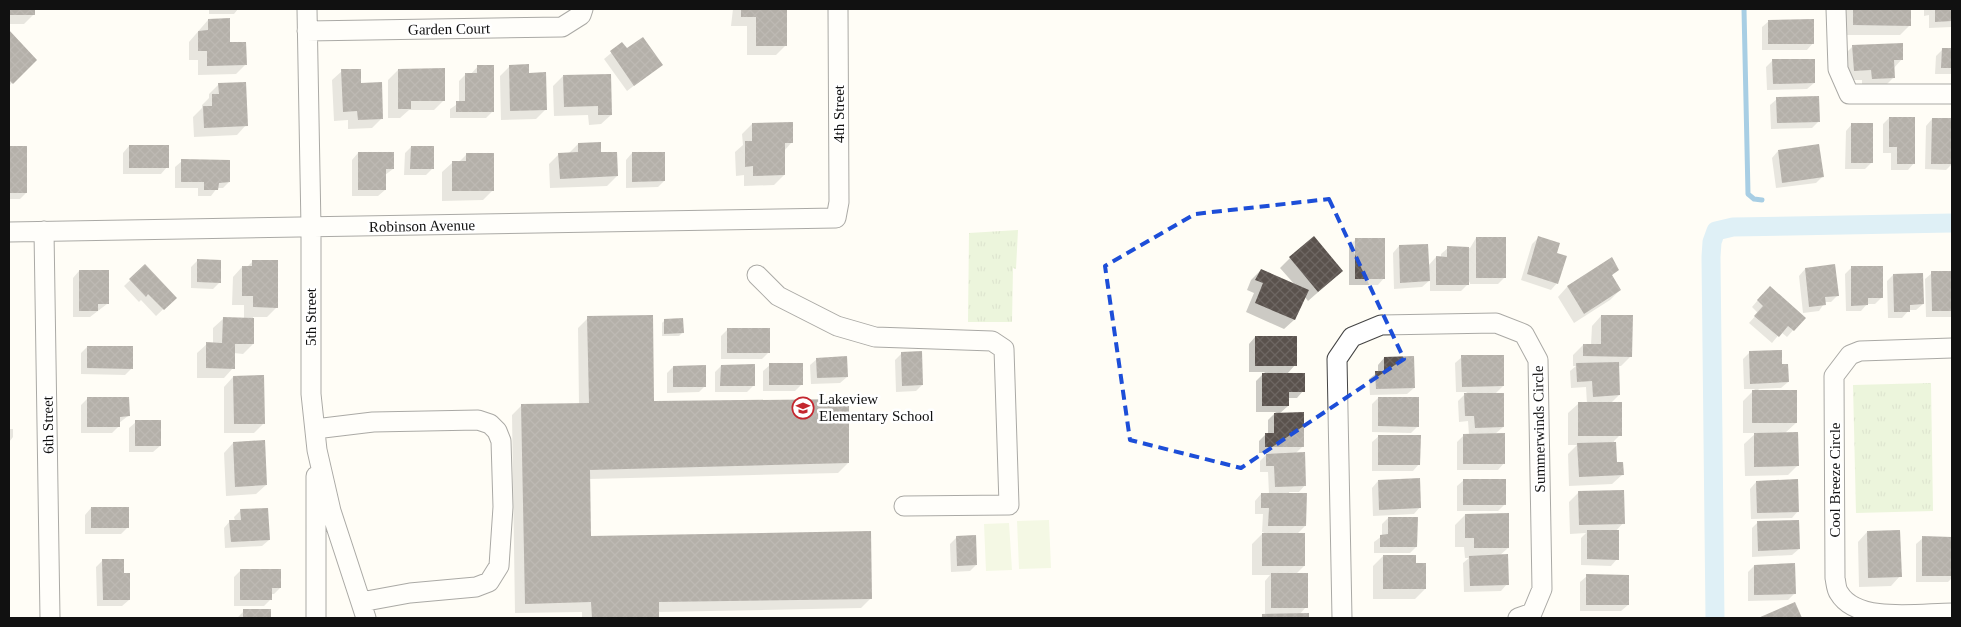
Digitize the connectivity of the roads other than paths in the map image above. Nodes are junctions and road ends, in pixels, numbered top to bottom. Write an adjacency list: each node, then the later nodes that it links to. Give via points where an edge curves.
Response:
1 (307, 9): 5 (street, 5th Street)
2 (583, 9): 5 (street, Garden Court, via 582,15 562,27)
3 (838, 9): 7 (street, 4th Street, via 839,202)
4 (1836, 9): 6 (street, via 1838,69 1849,94)
5 (307, 31): 8 (street, 5th Street)
6 (1952, 94)
7 (836, 218): 8 (street, Robinson Avenue)
8 (311, 228): 9 (street, Robinson Avenue); 13 (street, 5th Street, via 311,394)
9 (44, 231): 10 (street, Robinson Avenue); 18 (street, 6th Street)
10 (9, 232)
11 (757, 275): 15 (street, via 778,296 837,326 875,336 992,341 1004,349 1009,505)
12 (1952, 348): 17 (street, Cool Breeze Circle, via 1860,351 1850,356 1834,376 1835,578 1838,593 1869,614)
13 (315, 429): 14 (street, 5th Street); 16 (street, via 372,422 478,420 497,430 501,441 499,566 490,582 476,587 410,593)
14 (317, 450): 16 (street, 5th Street, via 331,512); 19 (street, via 314,520)
15 (904, 506)
16 (363, 610)
17 (1952, 613)
18 (50, 618)
19 (316, 618)
20 (1342, 618): 21 (street, Summerwinds Circle, via 1337,359 1352,337 1381,325 1496,323 1524,334 1538,360 1542,588 1532,613)
21 (1518, 618)

